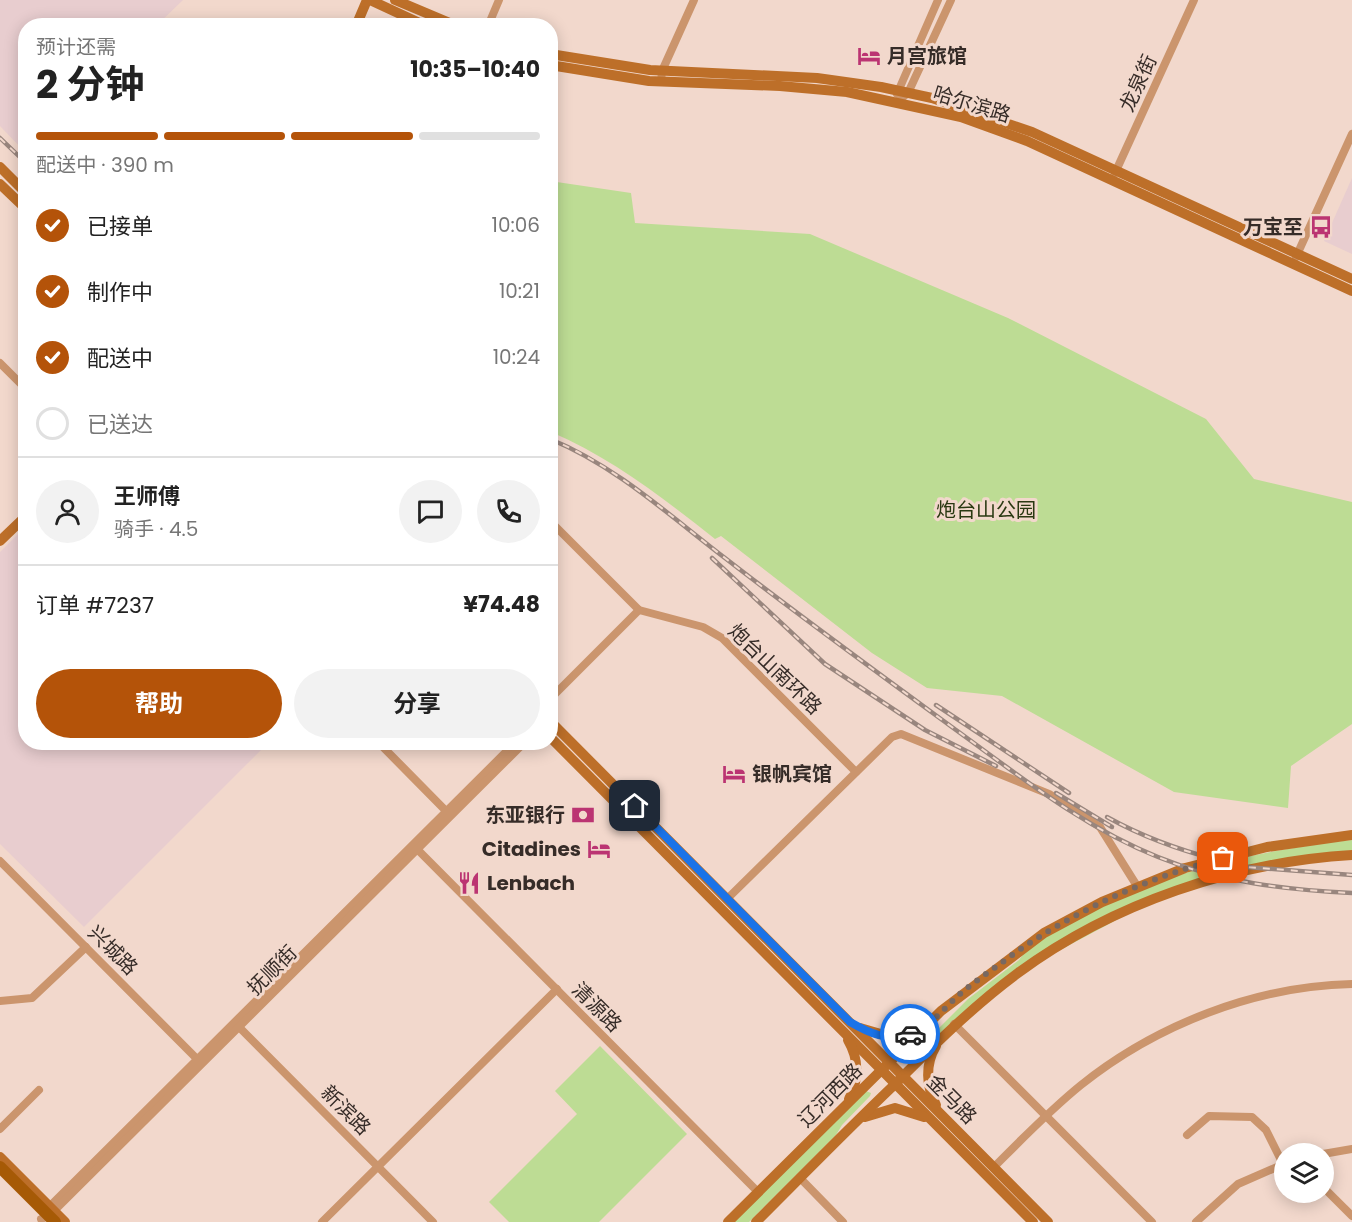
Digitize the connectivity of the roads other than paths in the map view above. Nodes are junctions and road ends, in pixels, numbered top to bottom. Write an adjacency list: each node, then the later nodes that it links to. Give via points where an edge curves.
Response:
1 (369, 0): 8 (main road); 9 (main road)
2 (395, 0): 10 (main road)
3 (499, 0): 11 (street)
4 (694, 0): 14 (street)
5 (938, 0): 16 (street)
6 (951, 0): 15 (street)
7 (1194, 0): 19 (street, 龙泉街)
8 (360, 18)
9 (408, 18)
10 (438, 18)
11 (491, 18)
12 (558, 56): 14 (main road, 哈尔滨路)
13 (558, 66): 14 (main road, 哈尔滨路)
14 (662, 77): 16 (main road, 哈尔滨路, via 798,76)
15 (908, 93): 16 (main road, 哈尔滨路); 19 (main road, 哈尔滨路, via 996,117)
16 (897, 96): 19 (main road, 哈尔滨路)
17 (1352, 134): 23 (street)
18 (0, 167): 21 (main road)
19 (1114, 175): 23 (main road, 哈尔滨路)
20 (0, 184): 22 (main road)
21 (18, 185)
22 (18, 201)
23 (1295, 259): 24 (main road, 哈尔滨路); 25 (main road, 哈尔滨路)
24 (1352, 279)
25 (1352, 291)
26 (0, 363): 27 (street)
27 (18, 381)
28 (18, 515): 31 (main road)
29 (18, 524): 32 (main road)
30 (558, 529): 33 (street)
31 (0, 532)
32 (0, 541)
33 (639, 610): 34 (street); 40 (street, 炮台山南环路, via 703,627 722,638)
34 (558, 691)
35 (558, 729): 47 (main road, 金马路)
36 (558, 745): 55 (main road, 金马路)
37 (386, 750): 41 (street)
38 (509, 750): 41 (street, 抚顺街)
39 (517, 750): 41 (street, 抚顺街)
40 (856, 772): 46 (street, via 892,737 901,734 995,772 1049,794 1100,828); 47 (street)
41 (449, 814): 43 (street, 抚顺街)
42 (1352, 835): 46 (main road, 辽河西路, via 1236,854)
43 (415, 847): 50 (street, 清源路); 52 (street, 抚顺街)
44 (1352, 855): 54 (main road, 辽河西路, via 1241,873 1145,903 1054,949)
45 (0, 861): 48 (street, 兴城路)
46 (1137, 886): 53 (main road, 辽河西路, via 1044,933 964,991)
47 (727, 899): 55 (main road, 金马路)
48 (86, 947): 51 (street, via 32,998); 59 (street, 兴城路)
49 (1352, 984): 64 (street, via 1294,990 1204,1015 1119,1059 1082,1084)
50 (557, 989): 73 (street); 79 (street, 清源路)
51 (0, 1001)
52 (237, 1024): 59 (street, 抚顺街); 73 (street, 新滨路)
53 (927, 1024): 55 (main road, via 915,1032 891,1038); 57 (main road, 辽河西路)
54 (954, 1024): 56 (main road, 辽河西路); 64 (street)
55 (846, 1026): 60 (main road, 金马路); 63 (main road, via 857,1071 855,1085)
56 (941, 1038): 58 (main road, 辽河西路); 65 (main road, via 931,1057 928,1076)
57 (906, 1046): 58 (main road); 60 (main road, 辽河西路)
58 (919, 1059): 61 (main road, 辽河西路)
59 (200, 1061): 81 (street, 抚顺街)
60 (886, 1066): 61 (main road, 金马路); 63 (main road, 辽河西路)
61 (899, 1079): 65 (main road, 金马路); 66 (main road, 辽河西路)
62 (39, 1090): 67 (street)
63 (843, 1108): 79 (main road, 辽河西路)
64 (1046, 1116): 75 (street); 91 (street)
65 (939, 1120): 66 (main road, via 895,1108); 75 (main road, 金马路); 89 (main road, 金马路)
66 (857, 1121): 78 (main road, 辽河西路)
67 (0, 1129)
68 (1187, 1135): 69 (street, via 1209,1116 1252,1117 1266,1130)
69 (1274, 1145)
70 (1352, 1149): 71 (street)
71 (1334, 1152)
72 (0, 1157): 81 (main road)
73 (378, 1166): 84 (street); 85 (street, 新滨路)
74 (0, 1167): 81 (main road)
75 (994, 1167): 90 (main road, 金马路)
76 (1274, 1168): 92 (street, via 1238,1184)
77 (0, 1177): 81 (main road)
78 (800, 1178): 87 (main road, 辽河西路); 88 (street)
79 (758, 1192): 86 (main road, 辽河西路)
80 (1334, 1198): 82 (street)
81 (47, 1216): 83 (main road)
82 (1352, 1216)
83 (65, 1222)
84 (322, 1222)
85 (434, 1222)
86 (729, 1222)
87 (756, 1222)
88 (843, 1222)
89 (1033, 1222)
90 (1048, 1222)
91 (1152, 1222)
92 (1196, 1222)

